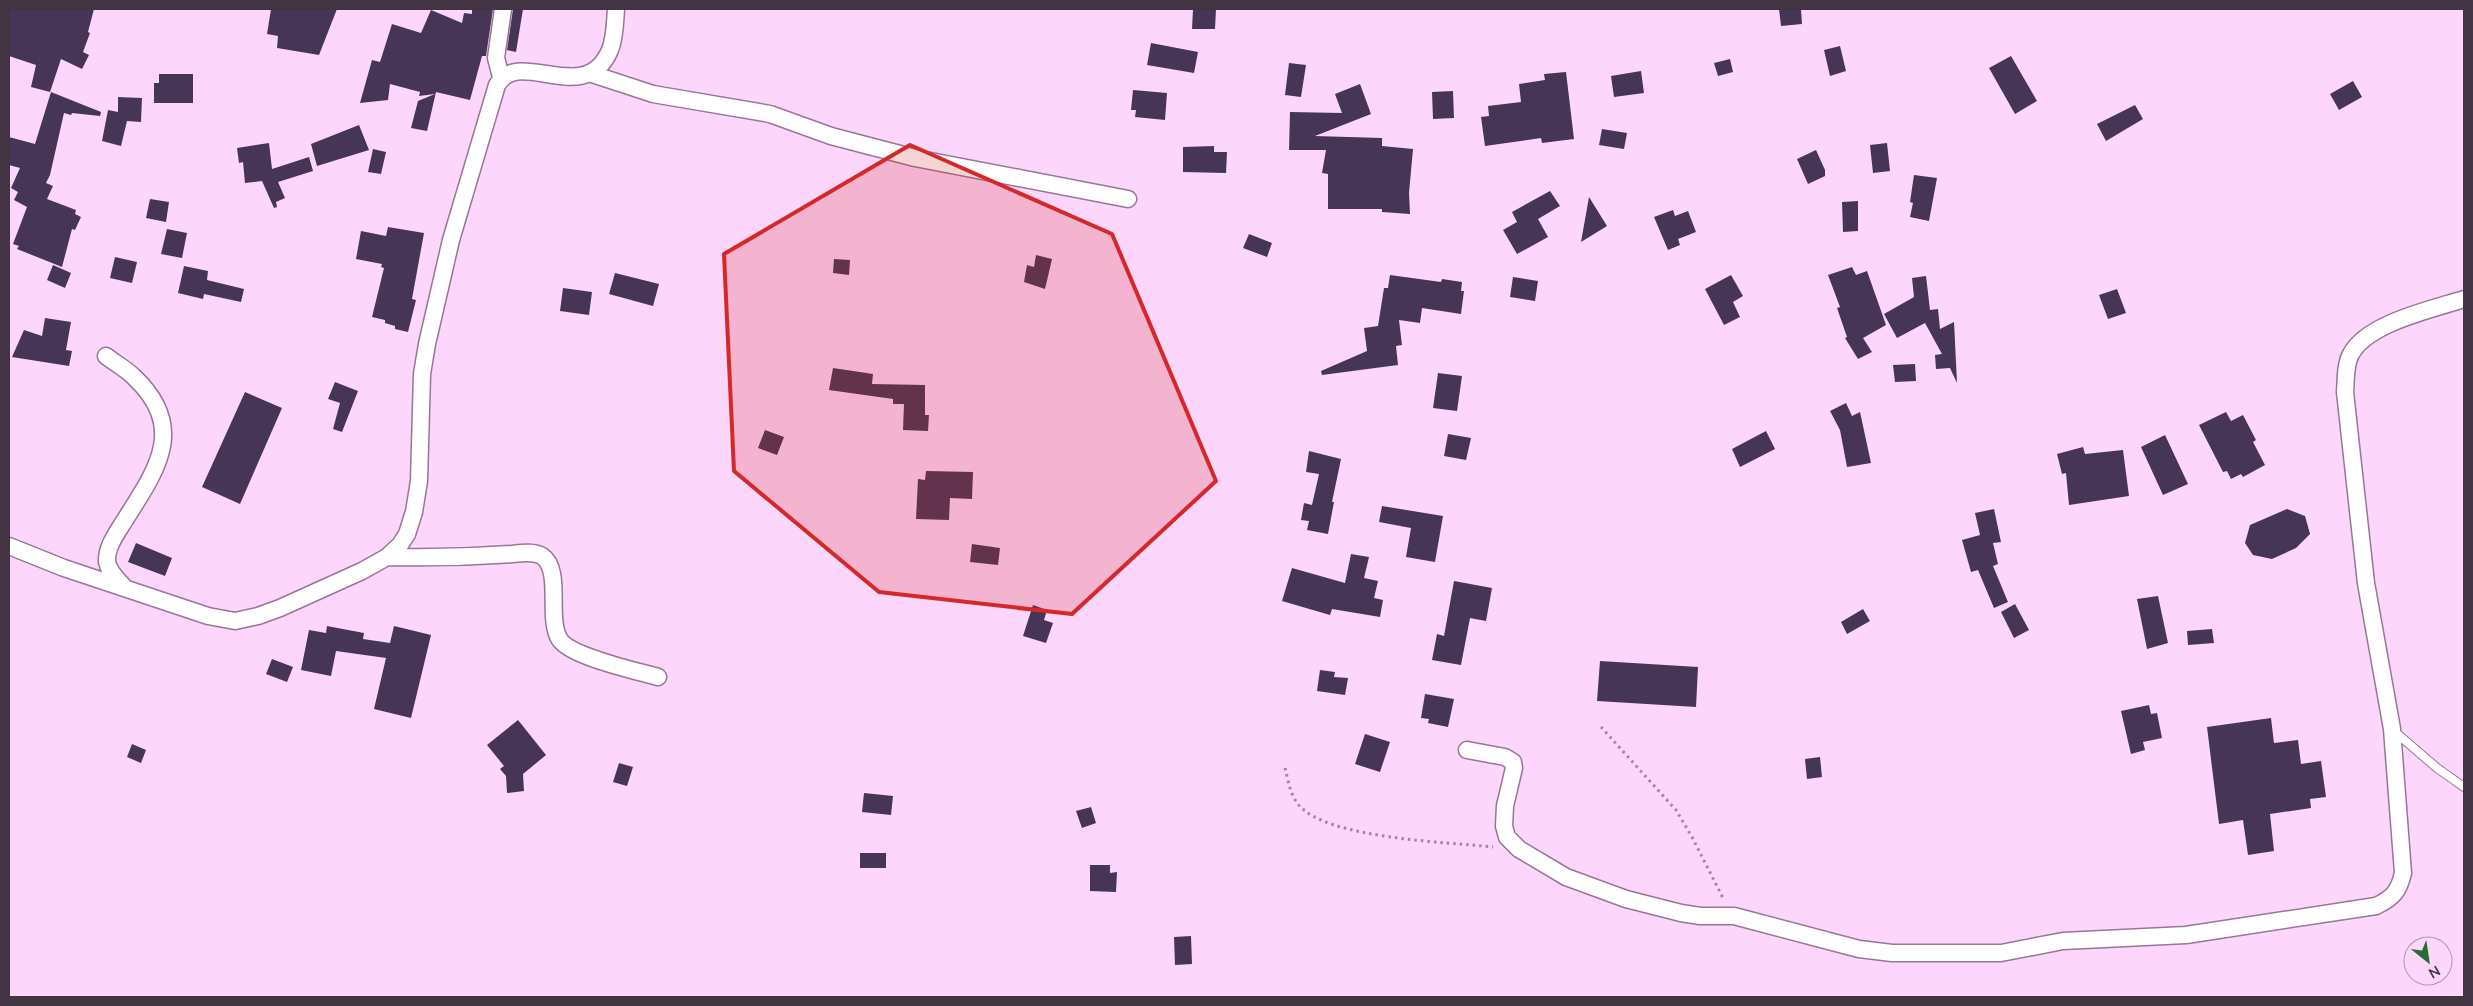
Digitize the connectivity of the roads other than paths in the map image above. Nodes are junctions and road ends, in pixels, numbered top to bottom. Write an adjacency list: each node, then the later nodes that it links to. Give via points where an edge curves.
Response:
1 (504, 9): 4 (street, via 496,58)
2 (616, 9): 3 (street, via 610,50 603,62)
3 (589, 72): 4 (street, via 562,78 518,70); 5 (street, via 653,94 770,114 831,136 915,158)
4 (501, 77): 9 (street, via 451,240 427,344 422,374 419,480 414,512 407,534)
5 (1128, 199)
6 (2464, 298): 12 (street, via 2388,325 2364,338 2350,354 2346,375 2345,392 2366,583)
7 (106, 356): 10 (street, via 134,377 148,394 164,430 163,450 152,476 110,547 107,561 111,572)
8 (9, 546): 10 (street)
9 (387, 557): 10 (street, via 280,608 235,621 208,616); 11 (street, via 444,559 526,553 540,555 550,571 554,627 560,640 571,649 606,663)
10 (126, 589)
11 (658, 677)
12 (2392, 730): 13 (street, via 2403,873 2400,888 2391,898 2376,906 2186,935 2077,939 2002,953 1956,954 1859,949 1734,916 1700,916 1626,899 1566,877 1518,850 1507,837 1505,806 1513,762 1505,757); 14 (lane)
13 (1467, 750)
14 (2464, 787)

